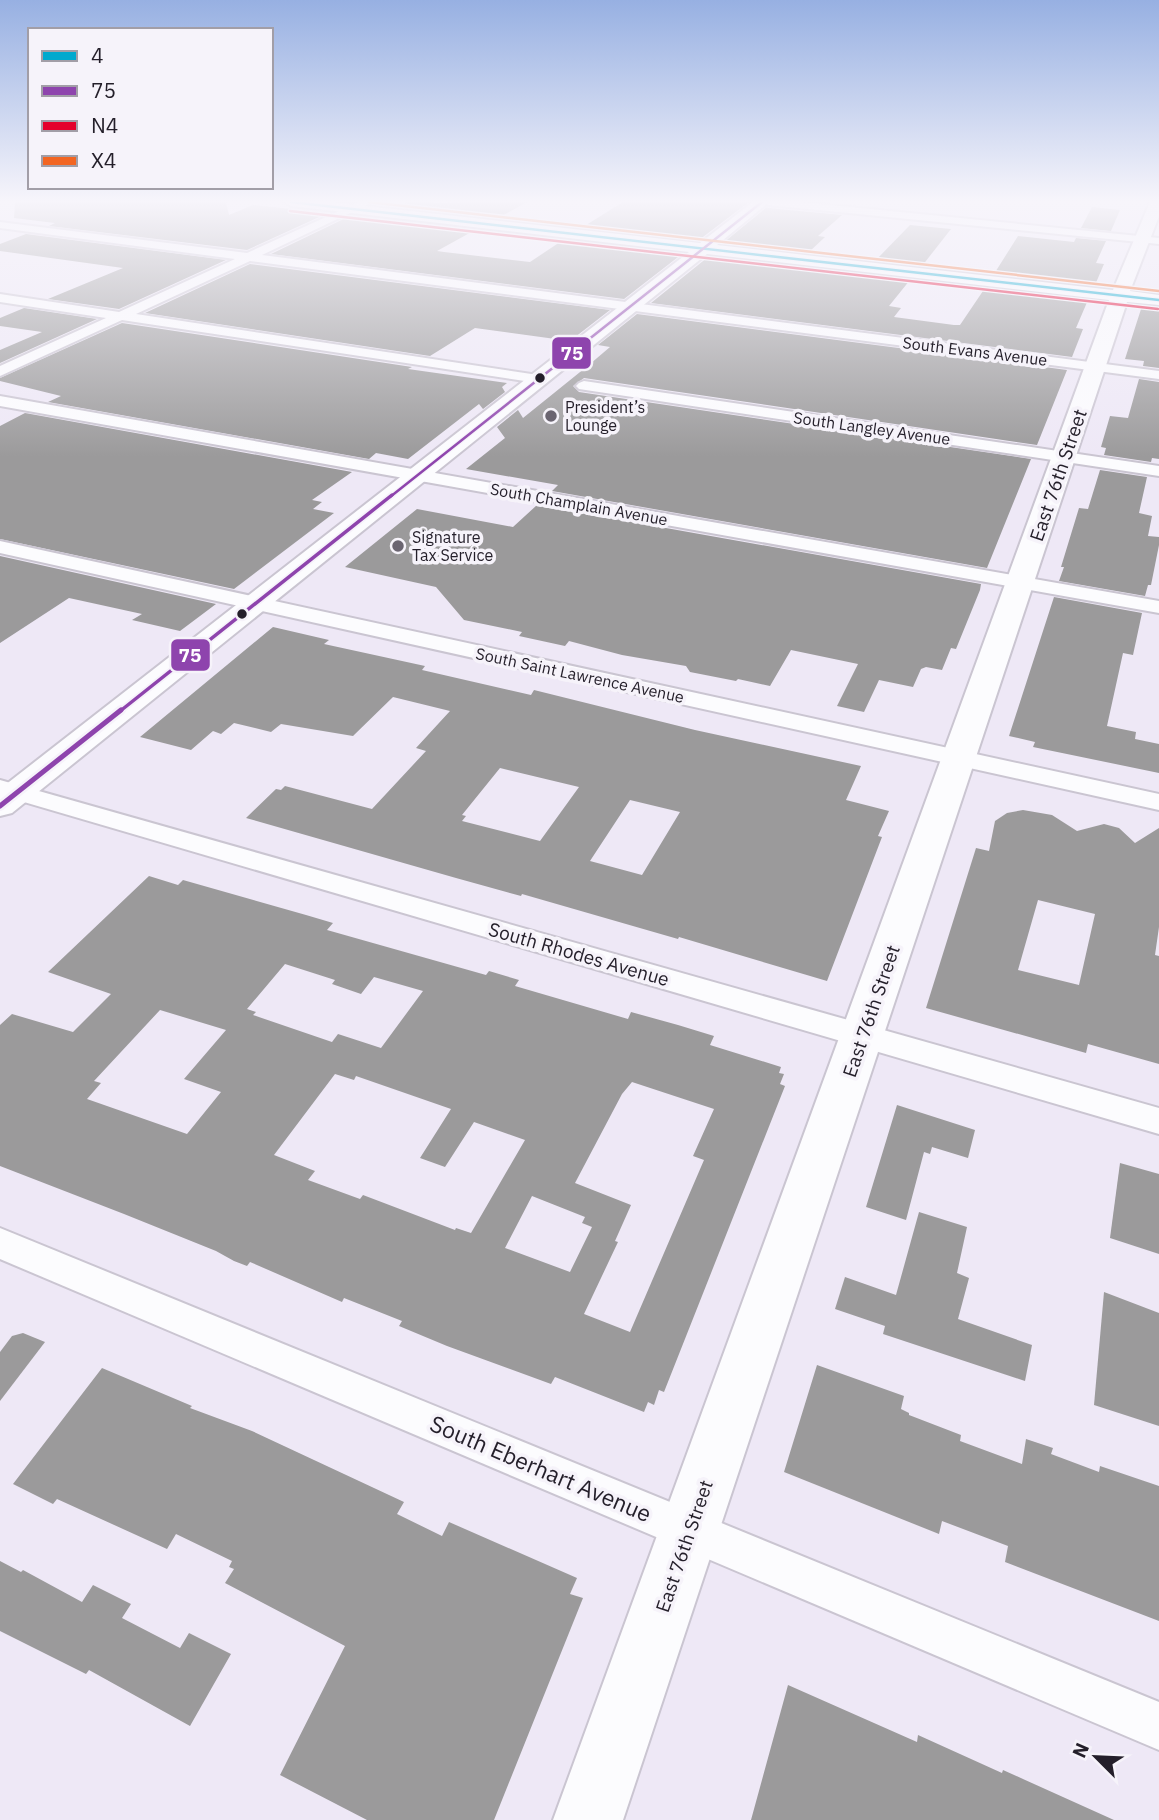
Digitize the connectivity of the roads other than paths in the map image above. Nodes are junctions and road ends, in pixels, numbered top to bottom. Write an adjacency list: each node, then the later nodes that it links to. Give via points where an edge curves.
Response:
1 (184, 287): 10 (street)
2 (481, 287): 9 (street, South Evans Avenue)
3 (653, 287): 9 (street)
4 (1047, 287): 6 (street)
5 (1123, 287): 6 (street, East 76th Street)
6 (1120, 295): 8 (street); 11 (street, East 76th Street)
7 (0, 298): 10 (street)
8 (1159, 300)
9 (629, 306): 11 (street, South Evans Avenue); 14 (street)
10 (121, 316): 12 (street); 14 (street)
11 (1096, 366): 13 (street, South Evans Avenue); 17 (street, East 76th Street)
12 (0, 372)
13 (1159, 375)
14 (538, 379): 19 (street)
15 (584, 386): 17 (street, South Langley Avenue)
16 (0, 401): 19 (street, South Champlain Avenue)
17 (1064, 457): 18 (street, South Langley Avenue); 21 (street, East 76th Street)
18 (1159, 471)
19 (416, 475): 21 (street, South Champlain Avenue); 22 (street)
20 (0, 547): 22 (street, South Saint Lawrence Avenue)
21 (1020, 582): 23 (street, South Champlain Avenue); 24 (street, East 76th Street)
22 (254, 604): 24 (street, South Saint Lawrence Avenue); 25 (street)
23 (1159, 607)
24 (959, 758): 26 (street, South Saint Lawrence Avenue); 27 (street, East 76th Street)
25 (6, 795): 27 (street, South Rhodes Avenue)
26 (1159, 802)
27 (862, 1035): 28 (street, South Rhodes Avenue); 30 (street, East 76th Street)
28 (1159, 1121)
29 (0, 1243): 30 (street, South Eberhart Avenue)
30 (689, 1530): 31 (street, South Eberhart Avenue); 32 (street, East 76th Street)
31 (1159, 1726)
32 (587, 1820)

